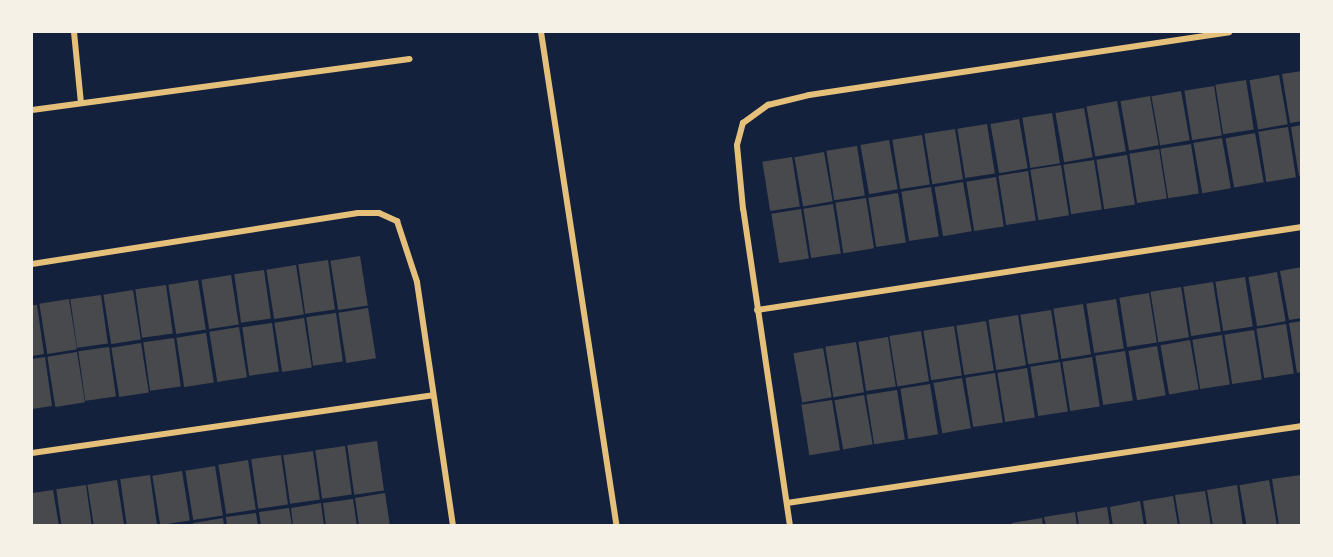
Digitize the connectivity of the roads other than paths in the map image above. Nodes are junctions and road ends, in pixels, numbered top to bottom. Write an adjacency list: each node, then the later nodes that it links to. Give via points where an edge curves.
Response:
1 (74, 32): 5 (street)
2 (541, 32): 15 (street)
3 (1228, 32): 9 (street, via 809,95 768,105 743,123 737,160)
4 (410, 59): 5 (street)
5 (81, 103): 6 (street)
6 (32, 110)
7 (1302, 227): 9 (street)
8 (32, 264): 10 (street, via 358,213 379,213 397,221 417,282)
9 (758, 310): 13 (street)
10 (433, 395): 12 (street); 14 (street)
11 (1302, 426): 13 (street)
12 (32, 453)
13 (787, 503): 16 (street)
14 (453, 525)
15 (617, 525)
16 (790, 525)

